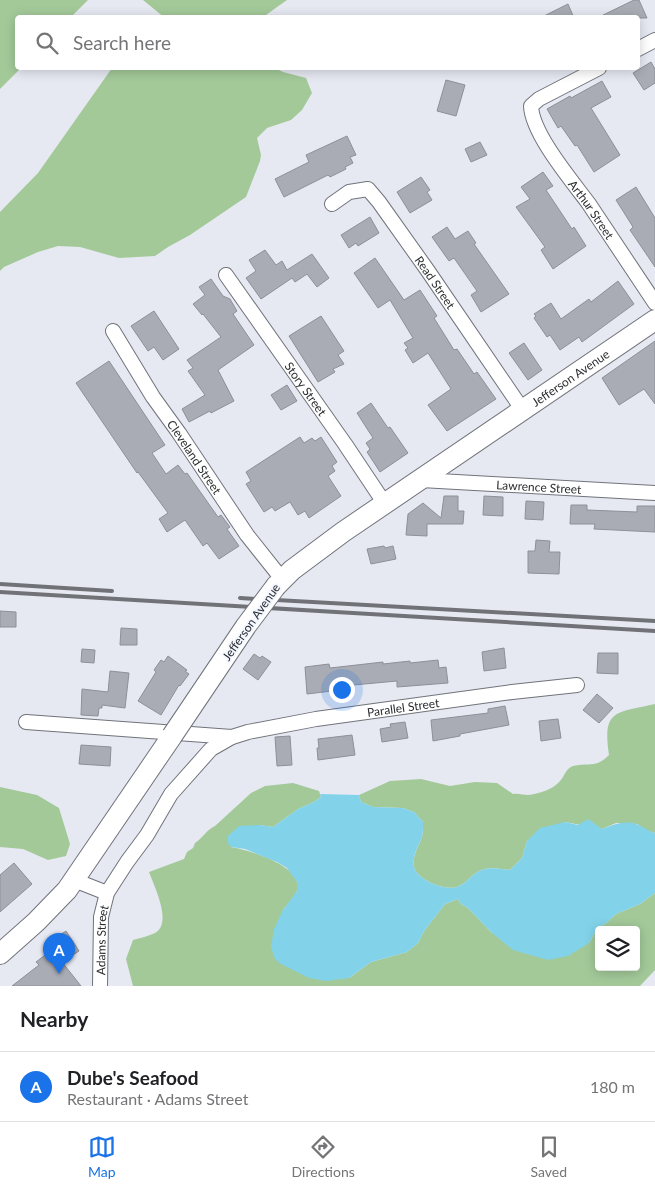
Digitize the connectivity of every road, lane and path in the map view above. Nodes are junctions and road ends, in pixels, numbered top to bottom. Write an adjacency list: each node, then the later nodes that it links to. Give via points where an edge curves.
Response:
1 (655, 40): 2 (street)
2 (640, 48)
3 (595, 70): 6 (street, Arthur Street, via 539,99 531,106 531,113 560,165)
4 (332, 204): 9 (street, Read Street, via 349,192 368,190 374,196)
5 (226, 275): 12 (street, Story Street)
6 (655, 303)
7 (655, 320): 9 (main road, Jefferson Avenue)
8 (113, 330): 13 (street, Cleveland Street, via 153,397)
9 (522, 409): 10 (main road, Jefferson Avenue)
10 (421, 480): 11 (street, Lawrence Street); 12 (main road, Jefferson Avenue)
11 (655, 494)
12 (384, 504): 13 (main road, Jefferson Avenue)
13 (279, 583): 17 (main road, Jefferson Avenue, bridge, via 246,626)
14 (577, 686): 16 (street, Parallel Street, via 316,718)
15 (26, 722): 16 (street, Parallel Street)
16 (232, 737): 18 (street, Parallel Street, via 211,749 171,794)
17 (78, 875): 18 (street); 19 (main road, Jefferson Avenue, via 36,922)
18 (107, 893): 20 (street, Adams Street, via 101,918)
19 (0, 954)
20 (100, 986)

